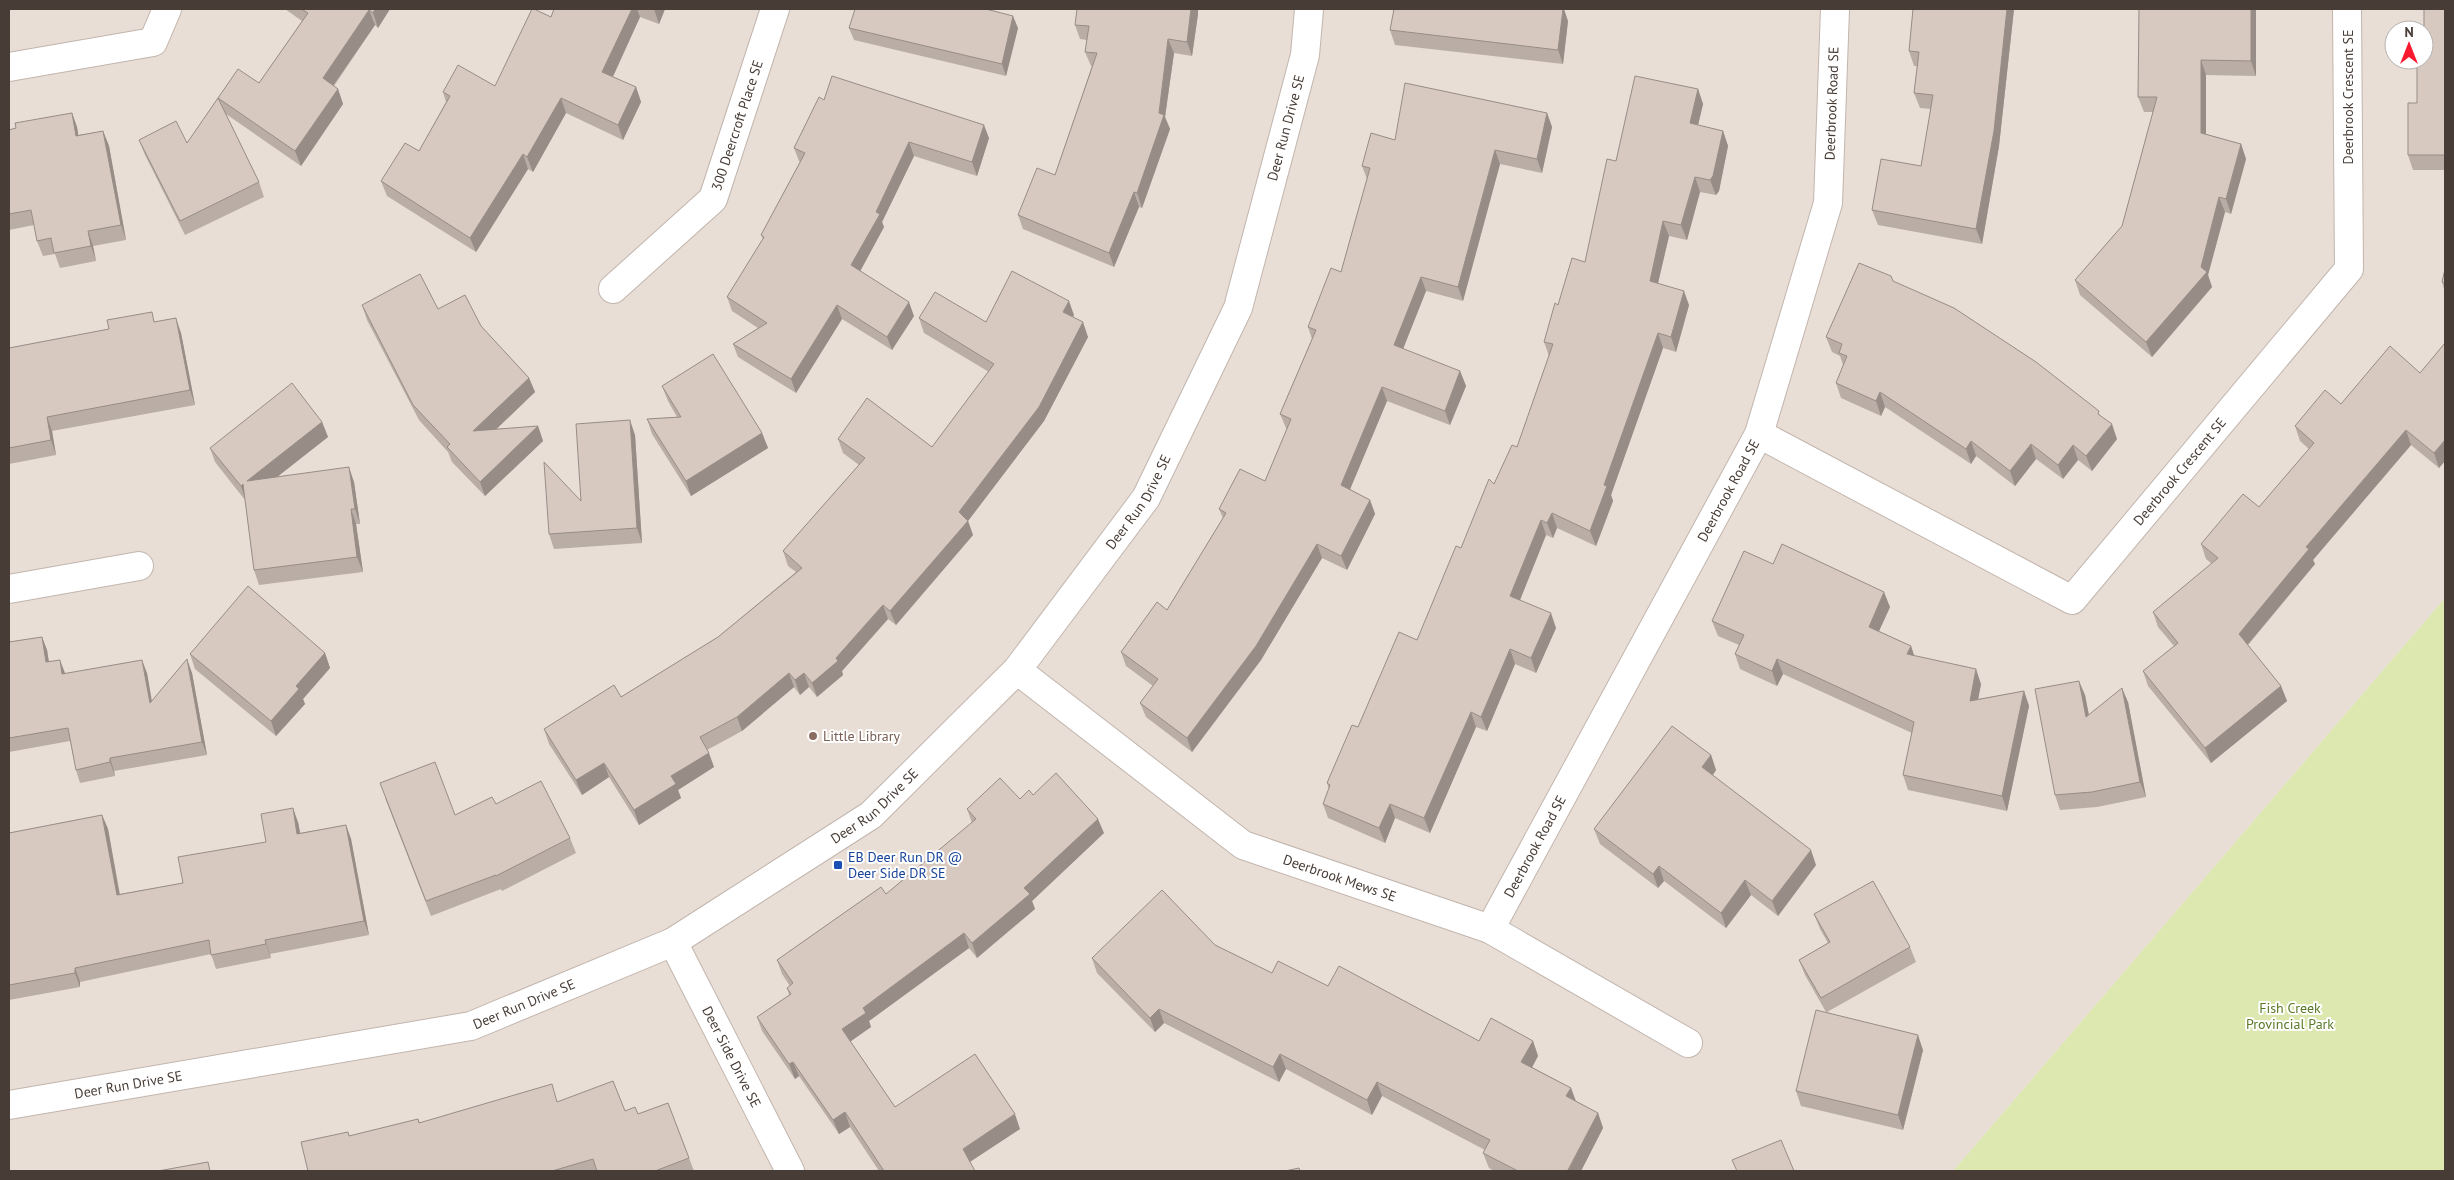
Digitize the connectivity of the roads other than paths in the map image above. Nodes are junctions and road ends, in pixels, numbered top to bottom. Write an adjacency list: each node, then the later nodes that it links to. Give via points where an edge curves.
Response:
1 (168, 9): 6 (street, via 153,42)
2 (775, 9): 7 (street, 300 Deercroft Place SE, via 713,199)
3 (1309, 9): 11 (street, Deer Run Drive SE, via 1304,55 1238,308 1146,498)
4 (1835, 9): 8 (street, Deerbrook Road SE, via 1828,203)
5 (2347, 9): 8 (street, Deerbrook Crescent SE, via 2349,269 2072,600)
6 (9, 67)
7 (614, 289)
8 (1759, 434): 12 (street, Deerbrook Road SE)
9 (139, 566): 10 (street)
10 (9, 589)
11 (1017, 670): 12 (street, Deerbrook Mews SE, via 1243,845); 13 (street, Deer Run Drive SE, via 871,815)
12 (1490, 929): 14 (street, Deerbrook Mews SE)
13 (673, 942): 15 (street, Deer Run Drive SE, via 471,1026); 16 (street, Deer Side Drive SE)
14 (1688, 1043)
15 (9, 1106)
16 (790, 1171)

